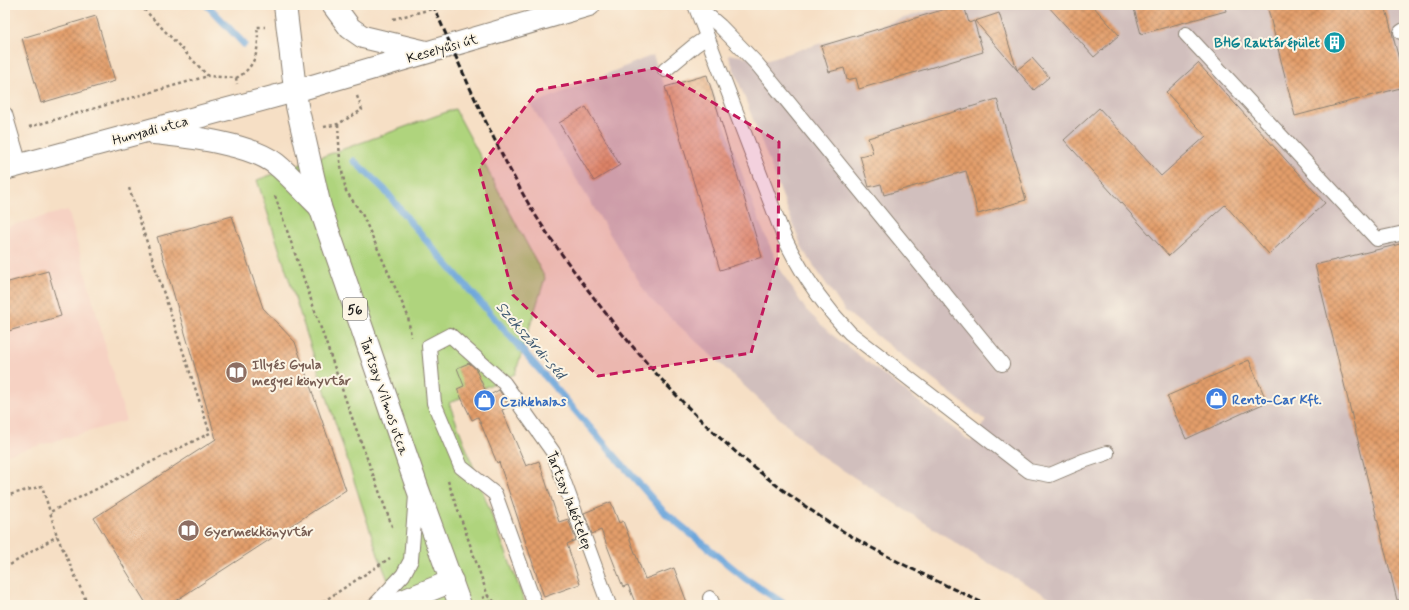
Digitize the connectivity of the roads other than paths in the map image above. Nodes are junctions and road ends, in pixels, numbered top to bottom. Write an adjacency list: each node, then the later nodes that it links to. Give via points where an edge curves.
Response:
1 (285, 5): 9 (street, 56)
2 (333, 5): 7 (street, via 350,28 363,37)
3 (589, 5): 7 (street, Keselyűsi út)
4 (695, 5): 6 (lane); 15 (lane, via 720,26 757,64)
5 (1186, 34): 14 (lane, via 1377,239)
6 (707, 37): 8 (lane); 16 (lane, via 784,237 797,263 830,313 850,333 1029,471 1050,475)
7 (427, 52): 9 (street, Keselyűsi út)
8 (665, 70)
9 (295, 91): 11 (street, Hunyadi utca); 13 (street, Tartsay Vilmos utca / 56)
10 (5, 114): 12 (lane, via 10,133)
11 (141, 132): 12 (street, Hunyadi utca); 13 (street, via 194,138 244,149 275,163)
12 (12, 167)
13 (320, 207): 17 (street, Tartsay Vilmos utca / 56)
14 (1404, 233)
15 (1002, 364)
16 (1107, 453)
17 (417, 487): 18 (street, Tartsay Vilmos utca / 56); 19 (lane, via 403,575)
18 (452, 581): 20 (street); 21 (street, Tartsay Vilmos utca / 56)
19 (375, 605)
20 (393, 605)
21 (460, 605)
22 (535, 605): 23 (lane, Tartsay lakótelep, via 495,494 461,467 434,403 429,346 450,335 504,383 553,452)
23 (609, 605)

